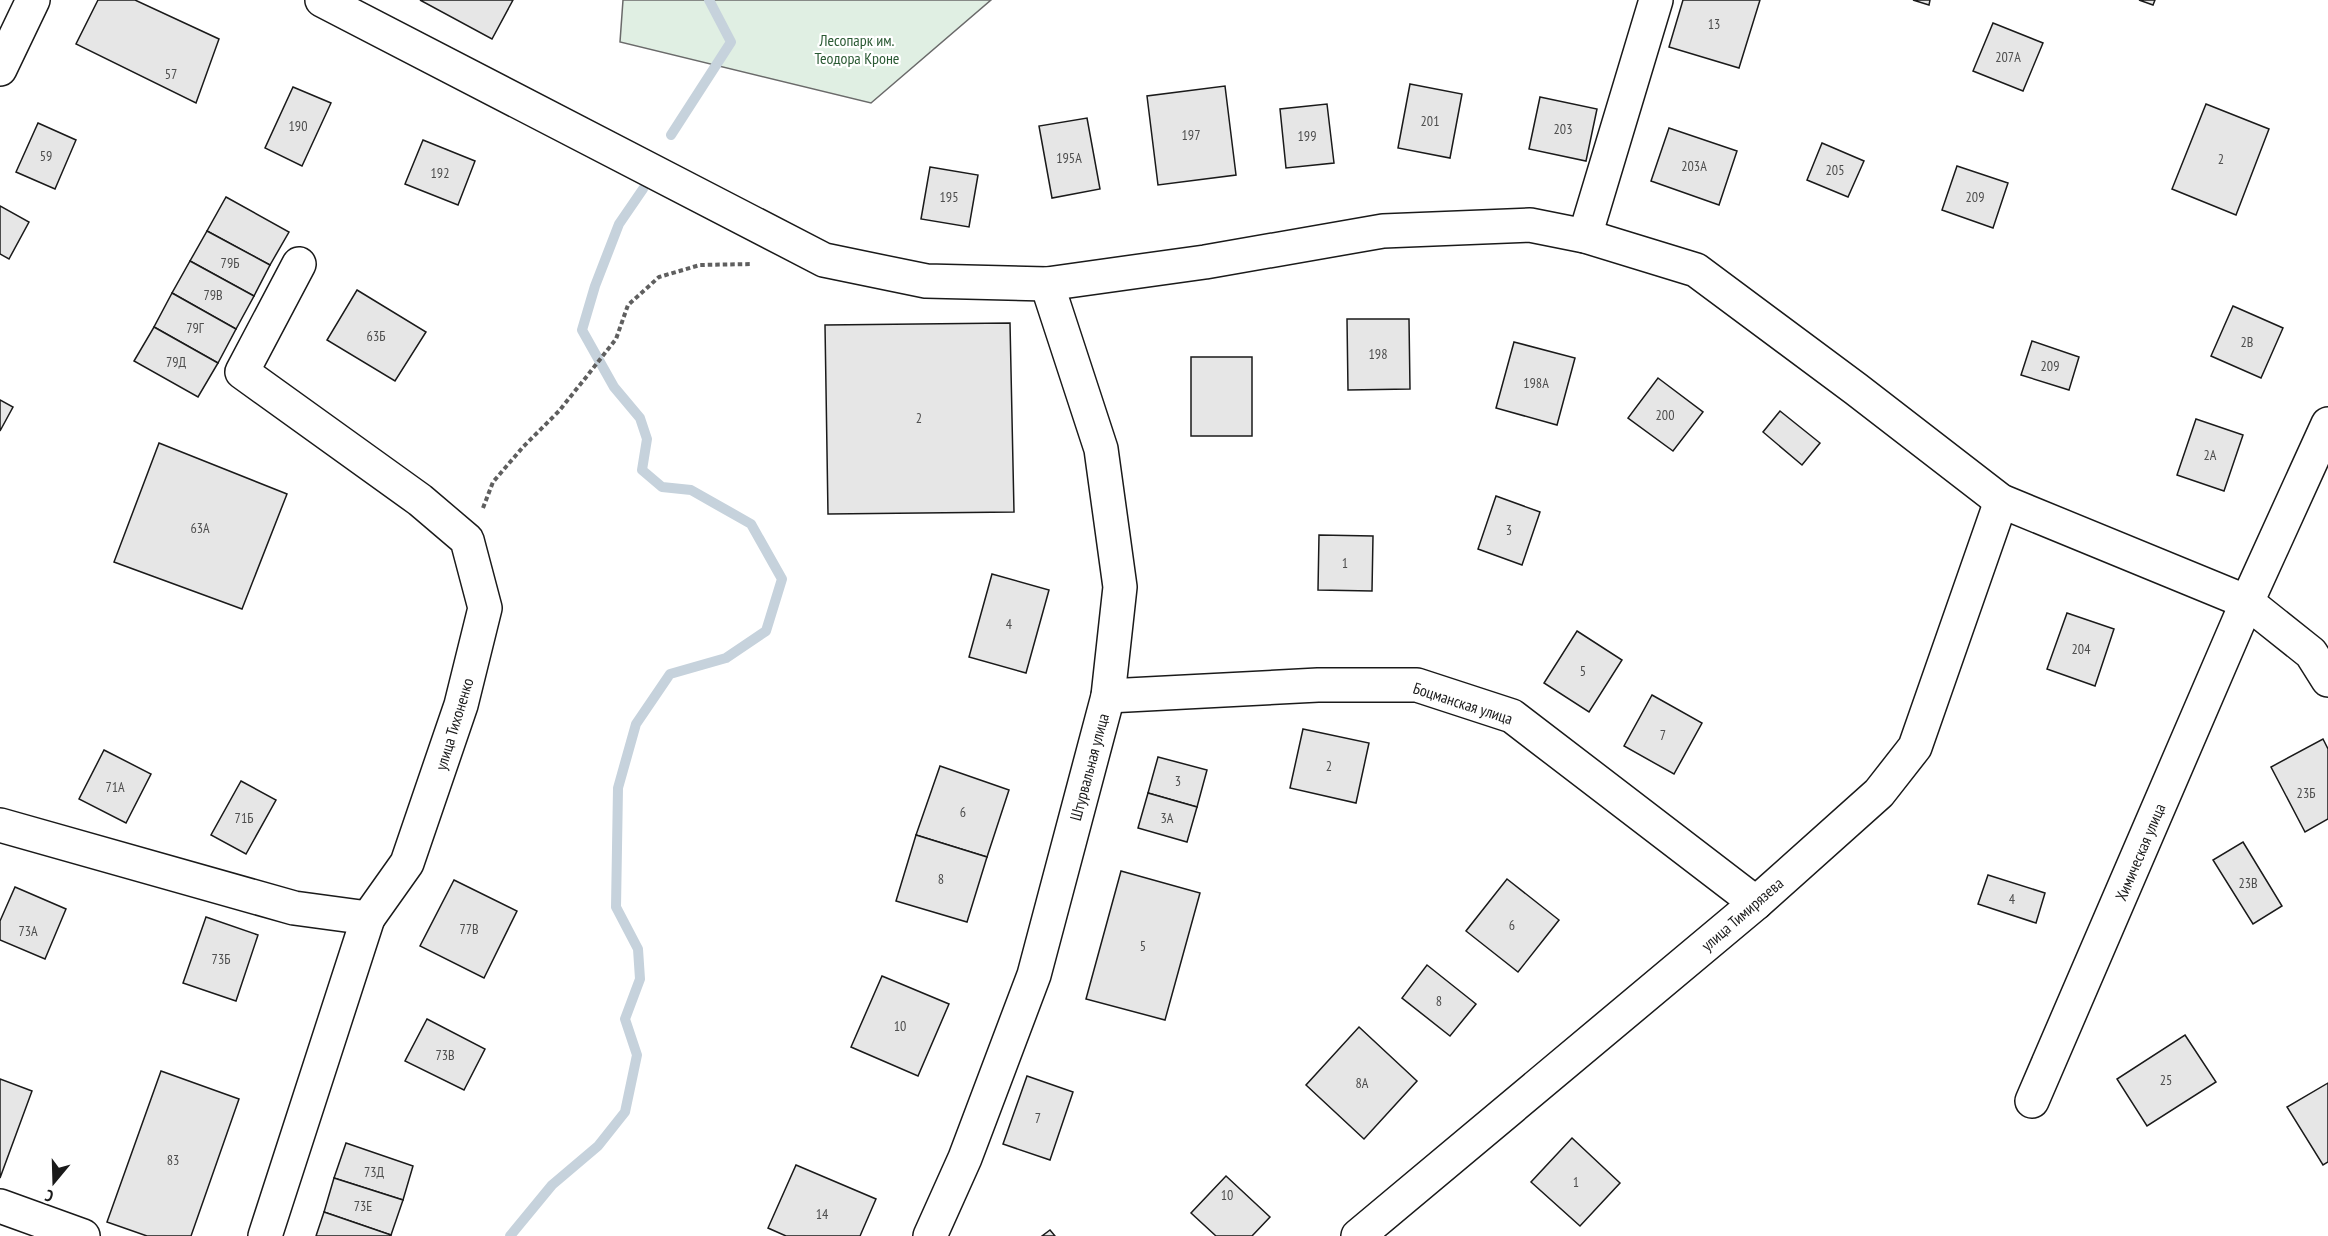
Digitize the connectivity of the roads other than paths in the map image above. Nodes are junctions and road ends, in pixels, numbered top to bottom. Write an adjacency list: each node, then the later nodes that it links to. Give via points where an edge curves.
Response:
1 (33, 0): 4 (street)
2 (322, 0): 7 (street, via 824,260 926,281)
3 (1656, 0): 5 (street)
4 (0, 69)
5 (1585, 236): 7 (street, via 1530,225 1383,231); 9 (street, via 1696,270)
6 (299, 264): 15 (street, улица Тихоненко, via 242,372 420,500 468,540 485,608 461,705 407,863)
7 (1047, 284): 12 (street, Штурвальная улица, via 1101,449 1120,587)
8 (2328, 424): 10 (street, Химическая улица)
9 (2001, 501): 10 (street); 14 (street, улица Тимирязева, via 1915,747 1879,794)
10 (2247, 602): 11 (street, via 2311,653); 16 (street, Химическая улица)
11 (2328, 680)
12 (1108, 696): 14 (street, Боцманская улица, via 1318,685 1417,685 1512,716); 20 (street, Штурвальная улица, via 1034,975 965,1158)
13 (0, 825): 15 (street, via 294,908)
14 (1756, 903): 21 (street, улица Тимирязева)
15 (368, 918): 19 (street, улица Тихоненко)
16 (2032, 1101)
17 (0, 1206): 18 (street)
18 (83, 1236)
19 (265, 1236)
20 (930, 1236)
21 (1358, 1236)

